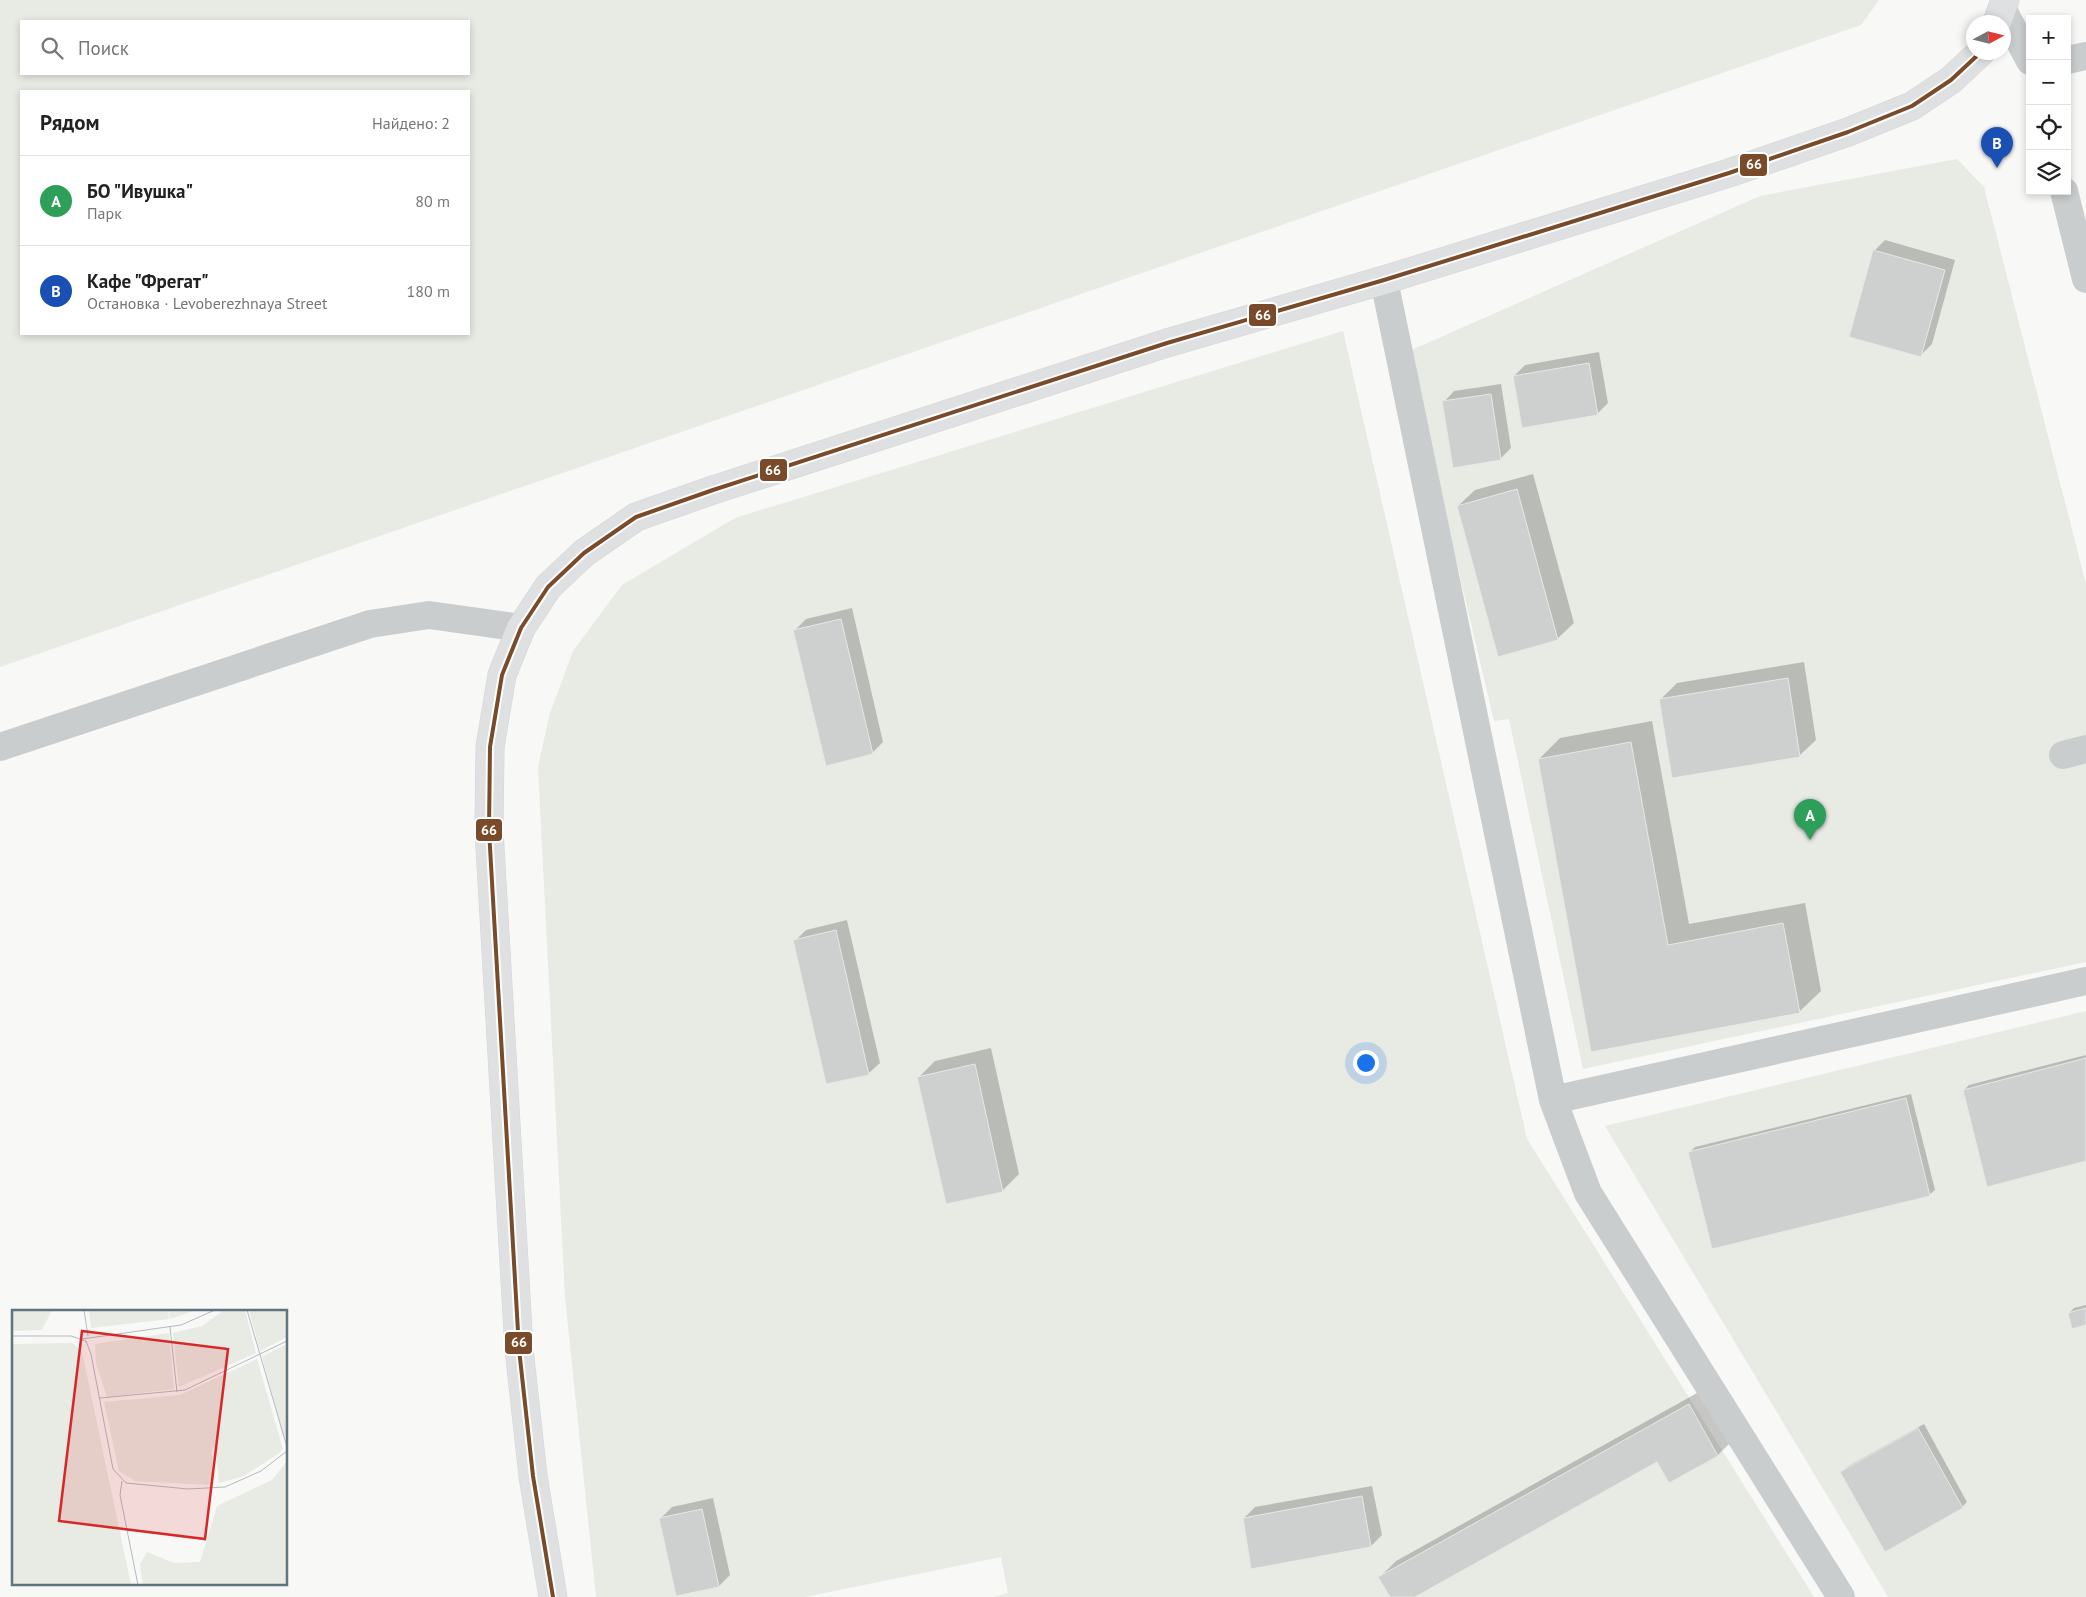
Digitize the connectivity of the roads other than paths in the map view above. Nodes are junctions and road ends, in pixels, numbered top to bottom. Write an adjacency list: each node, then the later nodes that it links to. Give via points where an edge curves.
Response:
1 (2002, 11): 5 (street)
2 (2086, 56): 3 (street)
3 (2071, 59)
4 (1972, 60): 8 (main road, via 1951,80 1912,106 1848,132 1729,173)
5 (2029, 60)
6 (2065, 195): 7 (street)
7 (2086, 279)
8 (1384, 280): 9 (main road, via 1166,343 636,517 584,552 548,587); 12 (street)
9 (521, 628): 10 (street, via 429,615 370,624); 13 (main road, via 500,684 490,747 489,830 519,1349 533,1476)
10 (0, 747)
11 (2086, 981): 12 (street)
12 (1553, 1100): 14 (street, via 1588,1193)
13 (553, 1597)
14 (1841, 1597)

